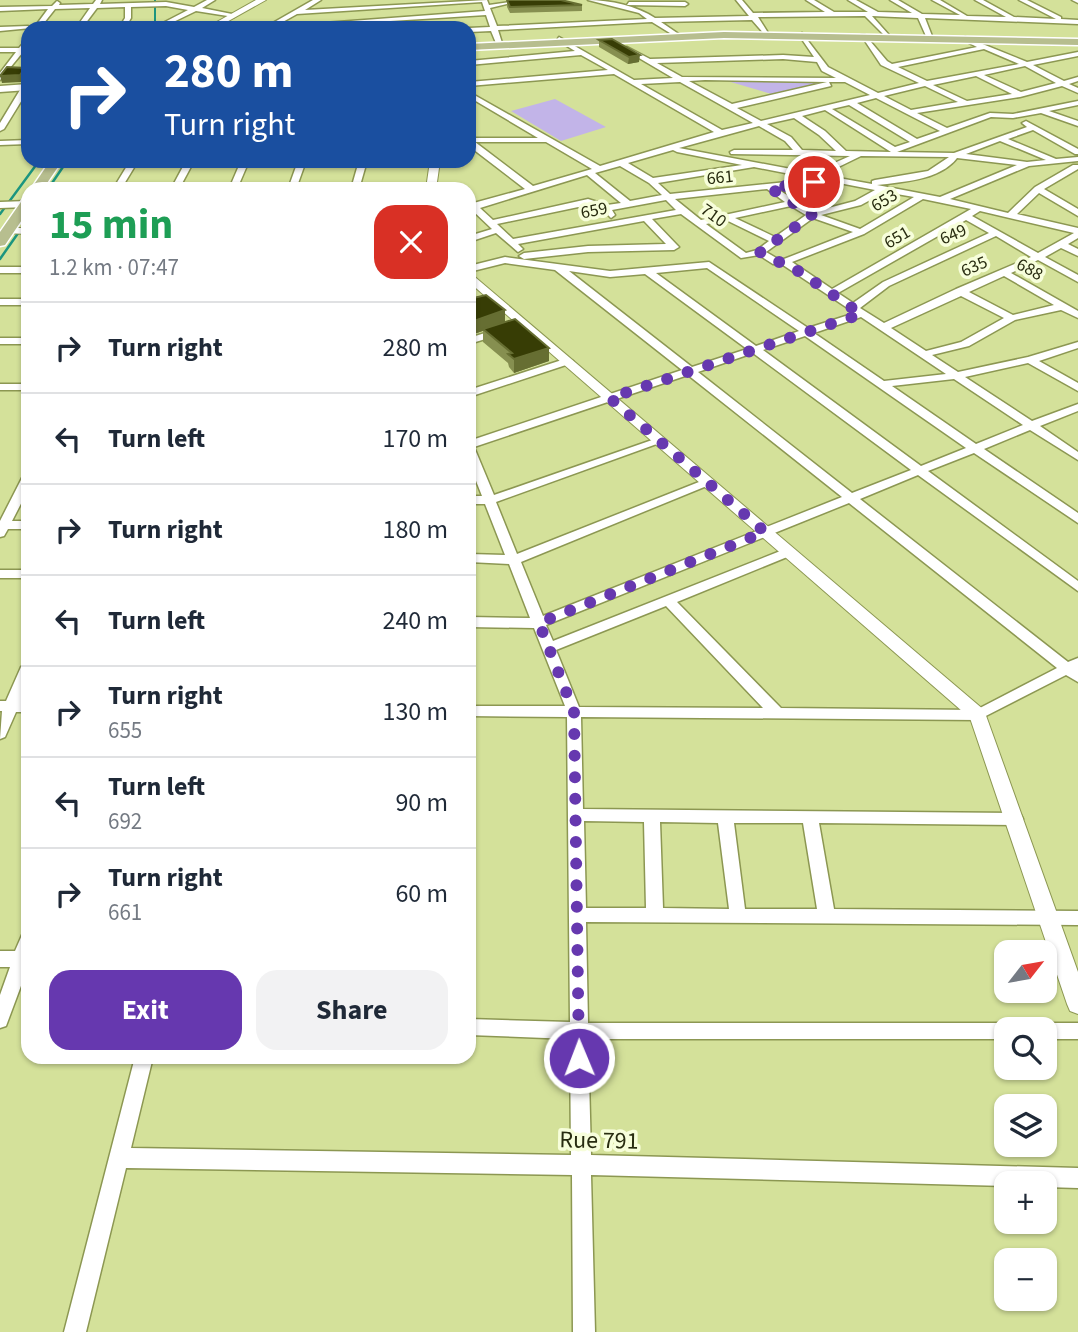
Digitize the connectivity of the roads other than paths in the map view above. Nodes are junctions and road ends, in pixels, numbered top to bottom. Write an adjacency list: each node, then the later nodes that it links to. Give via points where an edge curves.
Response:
1 (61, 0): 20 (street)
2 (100, 0): 19 (street)
3 (212, 0): 22 (street)
4 (262, 0): 30 (street)
5 (318, 0): 26 (street)
6 (521, 0): 24 (street)
7 (592, 0): 18 (street)
8 (671, 0): 16 (street)
9 (739, 0): 32 (street)
10 (809, 0): 28 (street)
11 (851, 0): 29 (street)
12 (892, 0): 31 (street)
13 (935, 0): 33 (street)
14 (978, 0): 35 (street)
15 (1022, 0): 46 (street)
16 (686, 2): 18 (street)
17 (128, 5): 19 (street); 22 (street); 39 (street)
18 (610, 5): 36 (street)
19 (94, 6): 20 (street); 38 (street)
20 (53, 7): 21 (street); 37 (street)
21 (0, 9)
22 (195, 9): 30 (street); 40 (street)
23 (326, 10): 24 (street, via 484,0); 26 (street); 43 (street)
24 (488, 10): 44 (street); 48 (street)
25 (696, 11): 34 (street)
26 (297, 12): 42 (street)
27 (609, 13): 45 (street)
28 (831, 13): 29 (street); 32 (street)
29 (873, 14): 31 (street); 54 (street, via 867,17)
30 (233, 15): 41 (street)
31 (920, 15): 33 (street); 56 (street)
32 (754, 16): 34 (street); 52 (street)
33 (968, 18): 35 (street)
34 (702, 19): 36 (street)
35 (1016, 19): 46 (street)
36 (655, 20): 45 (street); 51 (street)
37 (42, 21)
38 (84, 21)
39 (126, 21)
40 (171, 21)
41 (222, 21)
42 (280, 21)
43 (327, 21)
44 (377, 21)
45 (626, 21): 48 (street)
46 (1074, 24)
47 (21, 28): 49 (street)
48 (496, 28): 50 (street); 61 (street)
49 (0, 29)
50 (476, 29)
51 (677, 34): 52 (main road); 57 (main road); 59 (main road)
52 (768, 34): 53 (main road); 54 (main road)
53 (802, 35): 55 (main road); 70 (street)
54 (886, 35): 56 (main road)
55 (863, 36): 58 (main road); 74 (street, via 880,61)
56 (929, 36): 60 (main road)
57 (608, 39): 59 (main road); 71 (street)
58 (965, 39): 60 (main road); 63 (street)
59 (560, 40): 61 (main road); 66 (street)
60 (1078, 41)
61 (500, 44): 62 (main road); 69 (street)
62 (476, 46)
63 (985, 47): 73 (street); 74 (street)
64 (0, 50): 65 (street)
65 (21, 50)
66 (581, 53): 69 (street); 75 (street)
67 (21, 54): 77 (street)
68 (1077, 55): 73 (street)
69 (509, 60): 72 (street)
70 (820, 60): 71 (street); 79 (street, via 825,69)
71 (648, 61): 78 (street)
72 (476, 62)
73 (1026, 64): 76 (street); 82 (street)
74 (890, 67): 84 (street)
75 (614, 72): 81 (street); 83 (street)
76 (977, 74): 84 (street); 88 (street)
77 (0, 78)
78 (681, 79): 79 (street); 81 (street); 95 (street)
79 (846, 79): 89 (street); 95 (street)
80 (1078, 79): 82 (street)
81 (630, 82): 107 (street)
82 (1063, 82): 87 (street); 88 (street)
83 (476, 83)
84 (925, 84): 89 (street); 93 (street)
85 (21, 87): 86 (main road)
86 (0, 89)
87 (1078, 91)
88 (1020, 94): 93 (street)
89 (877, 95): 92 (street); 97 (street)
90 (21, 96): 105 (street)
91 (476, 98): 109 (street)
92 (850, 102): 96 (street); 113 (street)
93 (965, 103): 97 (street); 100 (street)
94 (1078, 103): 98 (street)
95 (730, 107): 102 (street)
96 (826, 108): 99 (street); 117 (street)
97 (911, 112): 106 (street)
98 (1044, 112): 101 (street); 103 (street)
99 (795, 115): 102 (street); 120 (street)
100 (990, 115): 101 (street); 106 (street)
101 (1013, 116): 104 (street)
102 (761, 124): 107 (street); 119 (street, via 788,139)
103 (1078, 124)
104 (1033, 127): 108 (street); 118 (street)
105 (0, 129)
106 (946, 131): 113 (street)
107 (721, 133): 115 (street)
108 (1001, 139): 122 (street); 123 (street)
109 (548, 140): 111 (street); 128 (street)
110 (21, 141): 112 (street)
111 (476, 141)
112 (0, 143)
113 (918, 143): 117 (street)
114 (476, 146): 137 (street)
115 (669, 149): 116 (street); 124 (street)
116 (701, 152): 119 (street); 125 (street)
117 (893, 152): 121 (street); 122 (street)
118 (1078, 152)
119 (800, 153): 120 (street)
120 (843, 153): 121 (street)
121 (861, 154): 131 (street)
122 (955, 155): 126 (street); 135 (street, via 923,176)
123 (1058, 162): 126 (street); 127 (street)
124 (621, 163): 128 (street); 133 (street, 710)
125 (761, 164): 131 (street); 133 (street)
126 (1027, 164): 142 (street)
127 (1077, 165): 130 (street)
128 (598, 170): 129 (street)
129 (588, 173): 137 (street); 145 (street)
130 (1063, 175): 134 (street); 139 (street)
131 (813, 176): 132 (street)
132 (836, 179): 135 (street); 136 (street, 661)
133 (652, 181): 140 (street, 710)
134 (1078, 181)
135 (863, 185): 138 (street)
136 (770, 188): 140 (street, 661); 144 (street)
137 (531, 189): 147 (street)
138 (884, 189): 141 (street); 154 (street, via 858,203)
139 (1038, 189): 153 (street); 156 (street)
140 (667, 197): 145 (street, 661); 151 (street, 710)
141 (921, 197): 142 (street); 162 (street, 653)
142 (941, 200): 149 (street)
143 (21, 203): 146 (street)
144 (791, 203): 154 (street); 157 (street)
145 (628, 204): 148 (street, 661)
146 (0, 205)
147 (476, 206)
148 (606, 208): 159 (street); 161 (street, via 588,202)
149 (978, 209): 155 (street, 651); 156 (street)
150 (476, 211): 161 (street)
151 (682, 211): 158 (street, 659); 160 (street, 710)
152 (21, 212): 165 (main road)
153 (1078, 213)
154 (812, 215): 162 (street); 167 (street)
155 (965, 216): 163 (street); 184 (street, 651)
156 (1010, 216): 164 (street)
157 (727, 217): 160 (street); 167 (street)
158 (646, 218): 159 (street, 659); 173 (street, via 674,247 589,249)
159 (616, 222): 168 (street, 659)
160 (698, 223): 170 (street, 710, via 744,256)
161 (494, 227): 166 (street); 168 (street)
162 (861, 232): 174 (street, 653)
163 (996, 233): 172 (street); 188 (street, 649, via 898,277)
164 (1078, 233): 169 (street, 635)
165 (4, 236)
166 (476, 236)
167 (774, 240): 170 (street)
168 (512, 242): 173 (street)
169 (1061, 244): 171 (street); 172 (street, 635)
170 (761, 250): 174 (street, 710, via 776,262)
171 (1078, 253)
172 (1038, 257): 180 (street, 635); 181 (street)
173 (522, 259): 175 (street); 176 (street)
174 (785, 262): 184 (street, 710)
175 (476, 267)
176 (558, 267): 179 (street, via 610,274); 202 (street)
177 (0, 270): 178 (street)
178 (21, 270)
179 (648, 271): 193 (street, via 709,265); 198 (street)
180 (1003, 272): 183 (street, 635); 187 (street, 688)
181 (1078, 279)
182 (476, 282): 191 (street)
183 (959, 291): 190 (street); 192 (street, 635)
184 (831, 293): 188 (street, 710)
185 (0, 302): 186 (street)
186 (21, 302)
187 (1065, 306): 189 (street, 688); 190 (street)
188 (857, 311): 192 (street, 710); 193 (street, 649)
189 (1078, 315)
190 (1012, 318): 199 (street, via 965,344)
191 (523, 323): 194 (street); 201 (street)
192 (882, 328): 199 (street, 710)
193 (806, 332): 198 (street, 649); 204 (street)
194 (476, 337)
195 (0, 341): 196 (street)
196 (21, 341)
197 (1078, 345): 200 (street)
198 (755, 349): 202 (street, 649); 217 (street)
199 (922, 355): 203 (street, 710)
200 (1030, 360): 203 (street); 207 (street)
201 (568, 362): 208 (street); 209 (street)
202 (690, 371): 209 (street, 649); 220 (street)
203 (954, 376): 204 (street); 211 (street, 710)
204 (881, 384): 214 (street)
205 (0, 387): 206 (street)
206 (21, 387)
207 (1078, 388)
208 (476, 392)
209 (610, 398): 212 (street); 213 (street, 649)
210 (1078, 407): 211 (street)
211 (1030, 426): 214 (street); 215 (street, 710)
212 (659, 441): 218 (street); 222 (street)
213 (476, 445)
214 (975, 449): 217 (street); 223 (street)
215 (1078, 457)
216 (476, 465): 222 (street)
217 (919, 471): 220 (street); 232 (street)
218 (708, 483): 226 (street); 229 (street)
219 (21, 491): 225 (street)
220 (851, 498): 226 (street); 237 (street)
221 (476, 500): 222 (street)
222 (490, 500): 229 (street)
223 (1078, 519)
224 (21, 526): 225 (street)
225 (1, 528)
226 (765, 532): 227 (street); 235 (street)
227 (788, 552): 233 (street); 243 (street)
228 (476, 558): 229 (street)
229 (514, 560): 235 (street)
230 (0, 574): 231 (street)
231 (21, 574)
232 (1078, 587)
233 (668, 600): 236 (street); 242 (street)
234 (476, 622): 235 (street)
235 (539, 623): 236 (street)
236 (549, 649): 241 (street)
237 (1075, 669): 243 (street)
238 (21, 679): 239 (street)
239 (6, 706): 244 (street)
240 (476, 711): 241 (street)
241 (574, 712): 242 (street); 245 (street)
242 (777, 713): 243 (street)
243 (978, 715): 249 (street)
244 (0, 733)
245 (576, 815): 246 (street); 250 (street)
246 (652, 816): 247 (street); 251 (street)
247 (725, 817): 248 (street); 252 (street)
248 (810, 817): 249 (street); 253 (street)
249 (1015, 819): 254 (street)
250 (577, 915): 251 (street); 262 (street)
251 (655, 916): 252 (street)
252 (738, 916): 253 (street)
253 (827, 917): 254 (street)
254 (1049, 918): 255 (street); 259 (street)
255 (1078, 918)
256 (0, 959): 257 (street)
257 (21, 959)
258 (21, 969): 260 (street)
259 (1078, 1004)
260 (0, 1020)
261 (476, 1027): 262 (street)
262 (579, 1031): 263 (street); 268 (street)
263 (994, 1031)
264 (1057, 1031): 265 (street)
265 (1078, 1031)
266 (142, 1064): 267 (street)
267 (119, 1158): 268 (street, Rue 791); 270 (street)
268 (581, 1165): 269 (street, Rue 791); 271 (street)
269 (1078, 1178)
270 (75, 1332)
271 (584, 1332)

